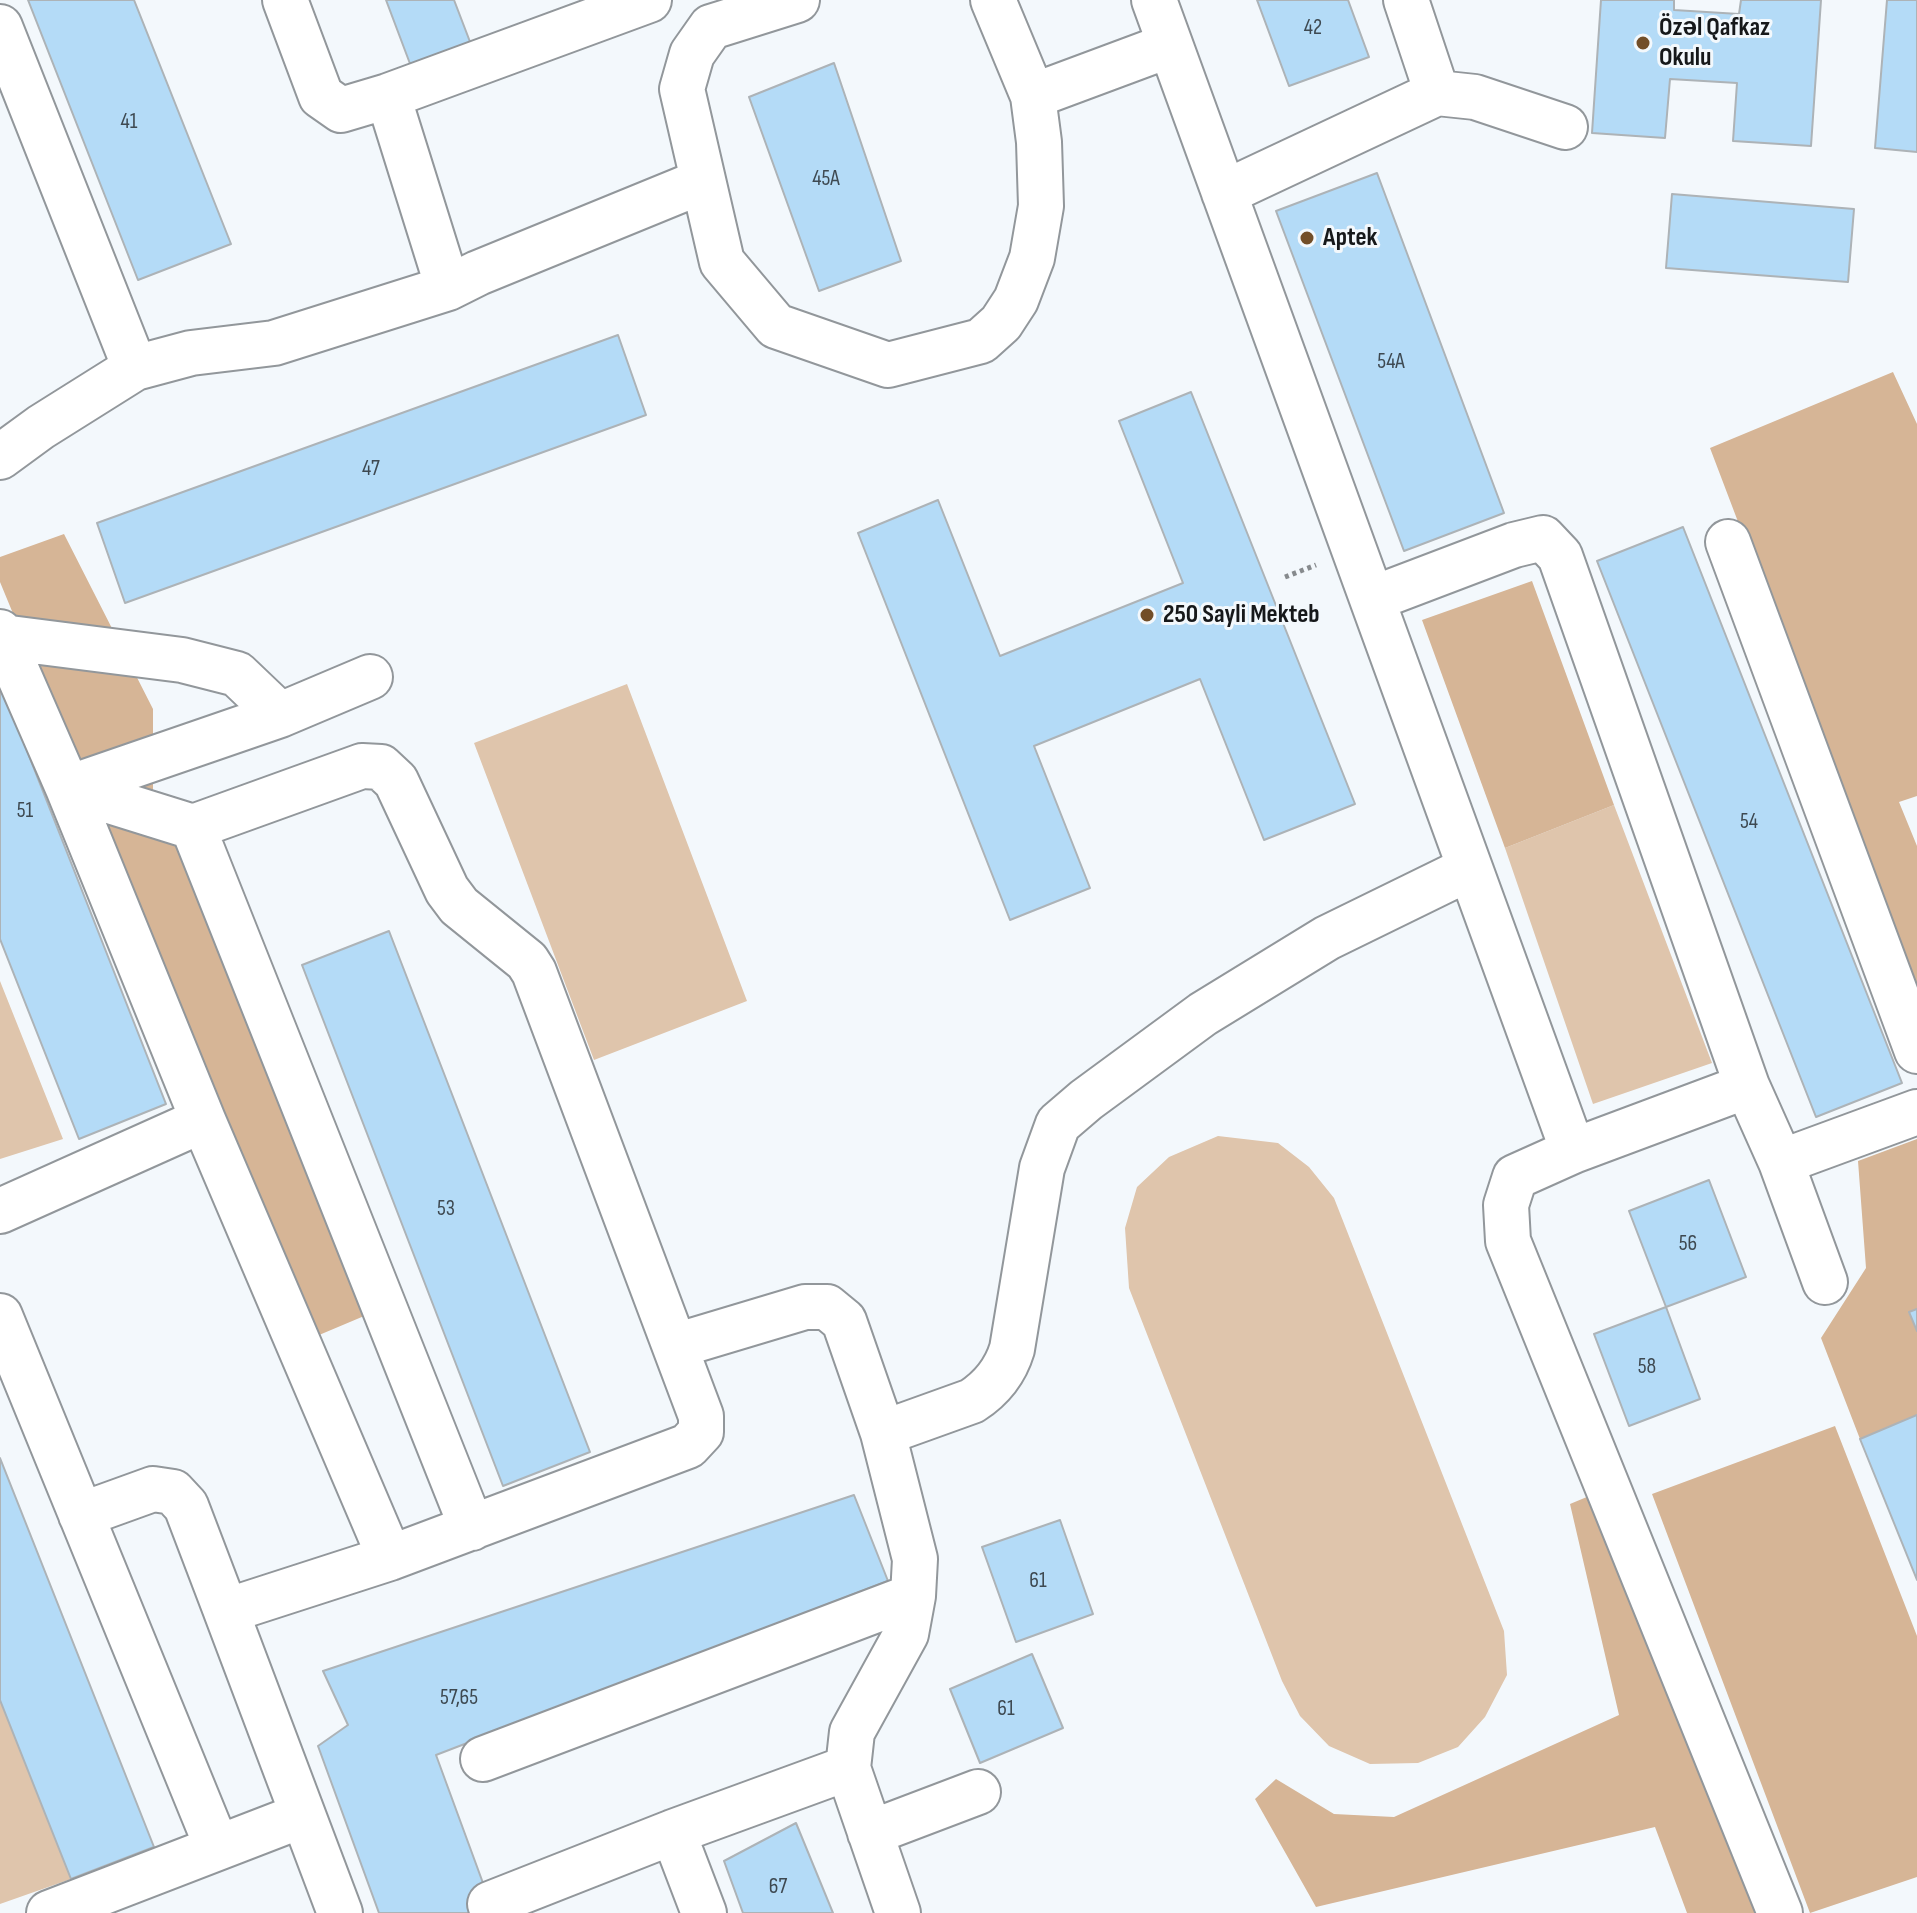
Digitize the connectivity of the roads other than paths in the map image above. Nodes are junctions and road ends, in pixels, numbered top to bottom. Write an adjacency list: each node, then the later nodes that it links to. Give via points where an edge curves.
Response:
1 (285, 0): 10 (street, via 321,96 341,110)
2 (649, 0): 10 (street)
3 (797, 0): 13 (street, via 711,27 692,54 682,89)
4 (993, 0): 11 (street)
5 (1154, 0): 8 (street)
6 (1406, 0): 9 (street)
7 (0, 27): 16 (street)
8 (1170, 45): 11 (street); 14 (street)
9 (1437, 93): 12 (street, via 1475,97); 14 (street)
10 (388, 96): 15 (street)
11 (1033, 96): 13 (street, via 1041,206 1032,258 1016,300 981,341 888,365 776,326 722,262)
12 (1565, 127)
13 (703, 181): 15 (street)
14 (1224, 193): 19 (street)
15 (448, 288): 16 (street, via 274,343 191,353)
16 (135, 368): 17 (street)
17 (0, 457)
18 (1728, 542): 26 (street)
19 (1372, 599): 25 (street); 27 (street, via 1543,538 1560,556)
20 (1, 635): 22 (street, via 182,660 237,674); 23 (street)
21 (370, 677): 22 (street)
22 (280, 715): 23 (street)
23 (68, 788): 24 (street); 29 (street)
24 (193, 827): 35 (street, via 362,766 381,767 396,781 447,890 534,972); 38 (street)
25 (1470, 868): 30 (street); 36 (street, via 1327,938 1203,1014 1058,1124 1042,1168 1006,1367 972,1401)
26 (1917, 1051)
27 (1747, 1086): 30 (street); 31 (street)
28 (1917, 1112): 31 (street)
29 (203, 1120): 32 (street); 39 (street)
30 (1573, 1151): 54 (street, via 1515,1177 1506,1205 1508,1241)
31 (1781, 1162): 33 (street)
32 (0, 1211)
33 (1825, 1282)
34 (0, 1316): 37 (street)
35 (675, 1346): 36 (street, via 805,1307 827,1307 844,1321); 38 (street, via 701,1416 701,1432 688,1446)
36 (883, 1433): 40 (street, via 915,1559)
37 (81, 1515): 41 (street, via 153,1489 173,1492 186,1506); 48 (street)
38 (472, 1528): 39 (street)
39 (390, 1558): 41 (street)
40 (913, 1596): 42 (street); 43 (street, via 906,1634 852,1732)
41 (226, 1611): 45 (street)
42 (483, 1759)
43 (848, 1768): 46 (street); 47 (street)
44 (978, 1792): 47 (street)
45 (303, 1815): 48 (street); 51 (street)
46 (673, 1832): 49 (street); 52 (street)
47 (870, 1833): 53 (street)
48 (217, 1847): 50 (street)
49 (490, 1904)
50 (49, 1913)
51 (340, 1913)
52 (704, 1913)
53 (898, 1913)
54 (1780, 1913)

